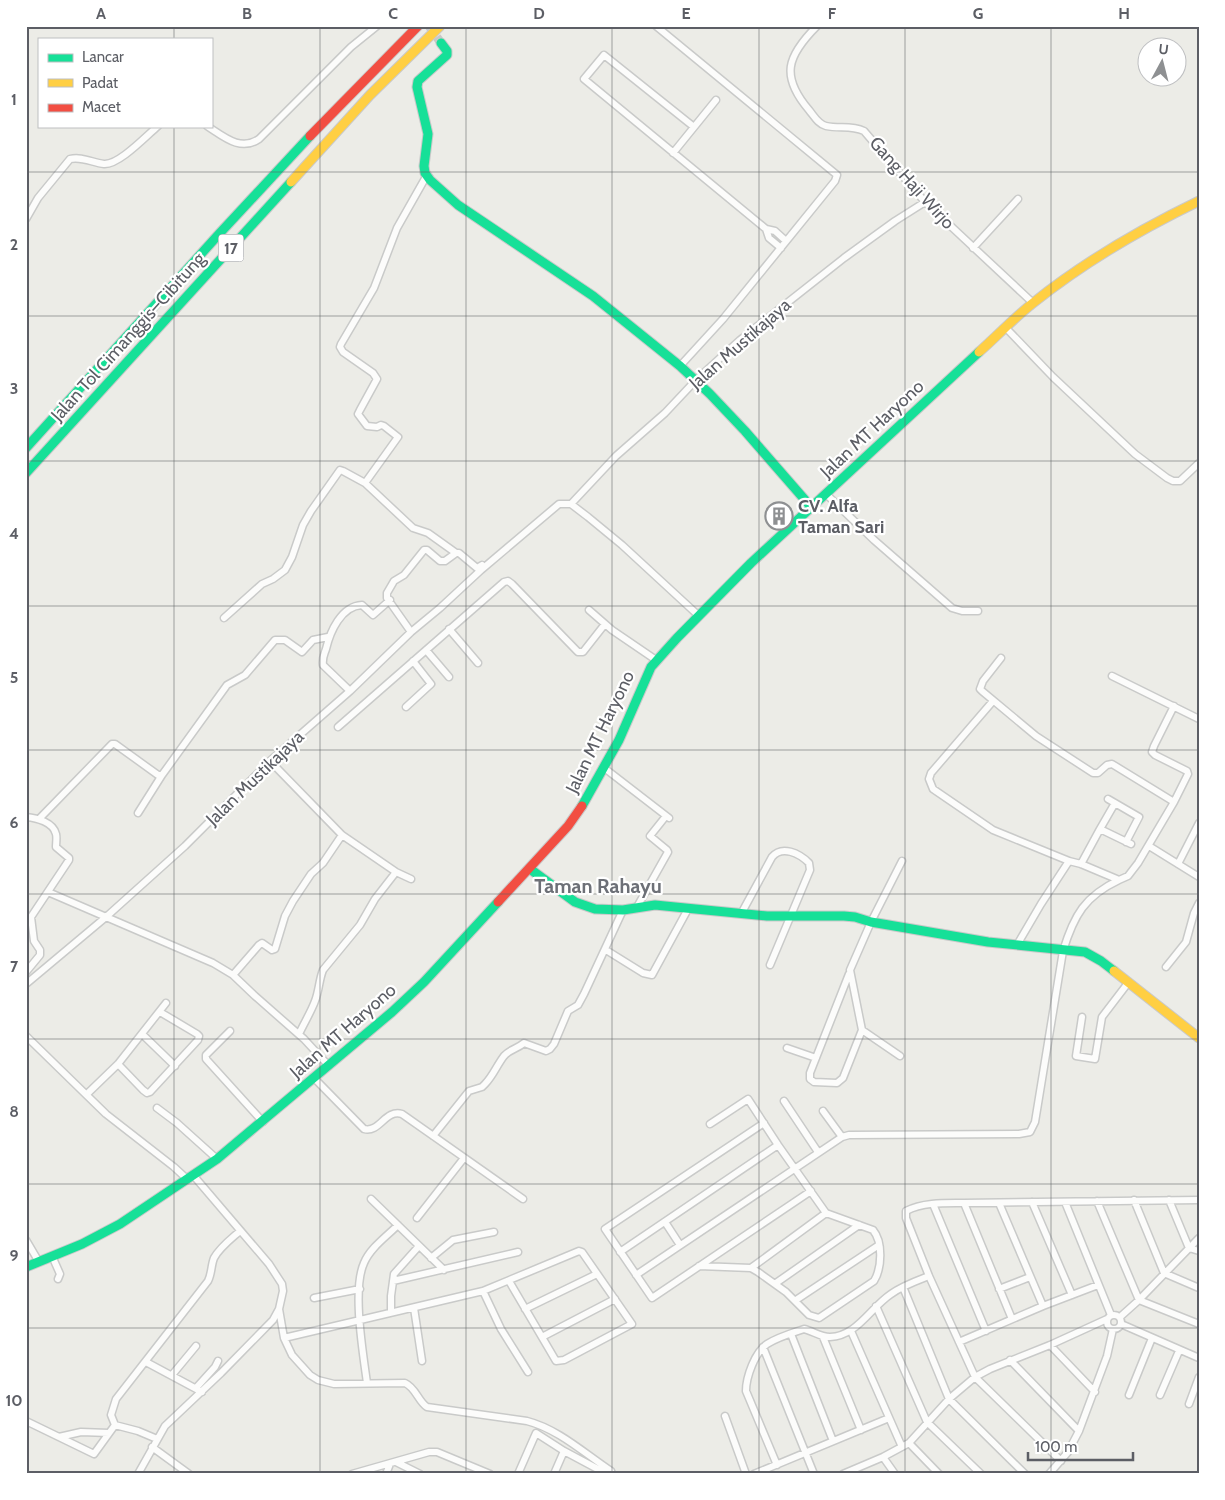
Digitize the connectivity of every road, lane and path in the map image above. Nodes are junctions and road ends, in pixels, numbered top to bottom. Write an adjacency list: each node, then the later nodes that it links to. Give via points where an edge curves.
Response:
1 (377, 26): 10 (street, via 351,47 252,144 230,140)
2 (418, 26): 25 (main road, Jalan Tol Cimanggis–Cibitung / 17, via 296,150)
3 (440, 26): 27 (main road, Jalan Tol Cimanggis–Cibitung / 17, via 370,95)
4 (656, 26): 18 (street, via 836,173 835,181)
5 (817, 26): 15 (street, Gang Haji Wirjo, via 801,42 792,59 791,76 795,92 825,126 864,131)
6 (441, 42): 12 (main road, via 447,55 418,81 418,96 428,134)
7 (716, 100): 8 (street)
8 (694, 126): 11 (street); 11 (street, via 604,55 584,79)
9 (156, 128): 16 (street, via 113,162 70,159 38,198)
10 (210, 128)
11 (673, 152): 17 (street)
12 (426, 175): 23 (main road, via 458,205 592,296); 28 (street, via 397,228 374,288 340,347 378,379 358,414 360,418 367,426 384,426 398,437)
13 (1018, 199): 20 (street)
14 (1199, 200): 21 (main road, Jalan MT Haryono, via 1082,267)
15 (925, 202): 20 (street, Gang Haji Wirjo); 24 (street, Jalan Mustikajaya, via 844,258 769,316)
16 (26, 219)
17 (766, 229): 18 (street, via 775,231); 19 (street, via 769,238)
18 (786, 241): 19 (street)
19 (781, 248): 23 (street)
20 (973, 248): 21 (street, Gang Haji Wirjo)
21 (1033, 303): 22 (main road, Jalan MT Haryono)
22 (1006, 328): 26 (street, via 1135,454 1166,478 1180,481); 29 (main road, Jalan MT Haryono)
23 (680, 366): 24 (main road)
24 (696, 380): 30 (street, Jalan Mustikajaya); 31 (main road)
25 (26, 448)
26 (1199, 463)
27 (26, 473)
28 (365, 484): 32 (street, via 414,528 424,530); 37 (street, via 343,470 338,471 303,525 285,570 262,584)
29 (826, 494): 31 (main road, Jalan MT Haryono); 35 (street, via 952,608)
30 (567, 504): 32 (street, via 557,502 477,568); 36 (street, via 606,530); 40 (street, Jalan Mustikajaya, via 559,504 552,509)
31 (812, 508): 36 (main road, Jalan MT Haryono)
32 (456, 553): 33 (street, via 440,561 424,550 389,587 386,596)
33 (390, 600): 40 (street); 41 (street, via 373,615 362,605 355,606 337,621)
34 (589, 610): 38 (street)
35 (978, 611)
36 (698, 616): 44 (main road, Jalan MT Haryono)
37 (224, 618)
38 (606, 624): 39 (street, via 583,652 578,652 506,581); 44 (street)
39 (449, 629): 42 (street); 46 (street)
40 (411, 632): 49 (street, Jalan Mustikajaya)
41 (328, 638): 49 (street, via 323,665); 57 (street, via 313,640 302,652 285,640 274,640 245,674 227,685)
42 (426, 650): 45 (street); 48 (street)
43 (1002, 658): 50 (street, via 980,686 982,692)
44 (656, 660): 56 (main road, Jalan MT Haryono)
45 (413, 661): 52 (street, via 431,684); 54 (street)
46 (478, 663)
47 (1112, 676): 51 (street)
48 (449, 677)
49 (350, 691): 55 (street, Jalan Mustikajaya)
50 (993, 700): 59 (street, via 1036,736 1093,773 1112,764); 69 (street, via 931,773 930,784 993,830)
51 (1174, 706): 53 (street); 59 (street, via 1152,752 1188,772)
52 (406, 707)
53 (1199, 719)
54 (338, 728)
55 (270, 762): 66 (street); 83 (street, Jalan Mustikajaya, via 185,846)
56 (603, 767): 72 (main road, Jalan MT Haryono, via 574,818); 79 (street, via 668,817 650,836 668,852)
57 (162, 775): 61 (street); 63 (street, via 112,744)
58 (1108, 798): 60 (street)
59 (1174, 802): 67 (street)
60 (1115, 803): 65 (street); 65 (street, via 1139,817 1129,843)
61 (138, 813)
62 (26, 817): 63 (street)
63 (40, 818): 77 (street, via 54,829 56,847 69,858)
64 (1199, 823): 71 (street)
65 (1100, 829): 70 (street)
66 (342, 835): 73 (street); 93 (street, via 293,901 275,949 262,943 258,945)
67 (1149, 846): 71 (street); 76 (street, via 1130,875)
68 (902, 861): 85 (street)
69 (1069, 861): 70 (street); 86 (street)
70 (1081, 864): 76 (street)
71 (1178, 864): 74 (street)
72 (530, 869): 81 (main road, via 580,904 595,909); 110 (main road, Jalan MT Haryono, via 424,982)
73 (396, 872): 75 (street); 102 (street, via 324,970 315,1003)
74 (1199, 877)
75 (411, 879)
76 (1119, 880): 88 (street, via 1096,892 1082,908)
77 (48, 892): 83 (street); 92 (street, via 31,917 34,941 40,955)
78 (1199, 903): 90 (street, via 1186,942)
79 (637, 907): 80 (main road, via 655,905); 81 (main road)
80 (688, 909): 82 (main road); 87 (street, via 652,975)
81 (623, 910): 87 (street)
82 (741, 914): 84 (main road); 84 (street, via 772,857 784,850 807,860 810,866)
83 (106, 917): 93 (street, via 213,963); 95 (street, Jalan Mustikajaya)
84 (790, 917): 85 (main road, via 844,916); 89 (street)
85 (871, 922): 86 (main road); 91 (street)
86 (1017, 945): 88 (main road)
87 (606, 950): 119 (street, via 578,1004 568,1011 552,1047 546,1051 524,1043 510,1050 485,1084 469,1091)
88 (1063, 951): 94 (main road, via 1090,954); 120 (street, via 1035,1122 1030,1132)
89 (770, 965)
90 (1166, 967)
91 (850, 970): 100 (street); 107 (street)
92 (26, 972)
93 (233, 975): 102 (street)
94 (1128, 983): 98 (street, via 1102,1017 1096,1059 1076,1056); 104 (main road)
95 (26, 984)
96 (166, 1003): 97 (street)
97 (160, 1012): 101 (street); 109 (street, via 199,1036)
98 (1082, 1017)
99 (230, 1030): 116 (street, via 206,1055 206,1059)
100 (862, 1030): 106 (street); 107 (street, via 837,1083 810,1079)
101 (142, 1034): 108 (street); 109 (street)
102 (298, 1034): 110 (street)
103 (26, 1036): 112 (street)
104 (1199, 1038)
105 (787, 1048): 107 (street)
106 (900, 1056)
107 (816, 1058)
108 (118, 1064): 109 (street, via 147,1093); 112 (street)
109 (175, 1066)
110 (329, 1066): 111 (main road, Jalan MT Haryono)
111 (314, 1078): 116 (main road, Jalan MT Haryono); 119 (street, via 364,1128 375,1128 388,1115 397,1112)
112 (87, 1094): 126 (street, via 106,1114)
113 (784, 1101): 122 (street)
114 (157, 1108): 124 (street)
115 (823, 1111): 120 (street)
116 (263, 1122): 124 (main road, Jalan MT Haryono)
117 (764, 1123): 118 (street, via 748,1099); 121 (street); 154 (street, via 604,1228)
118 (710, 1124)
119 (433, 1136): 123 (street)
120 (842, 1137): 122 (street)
121 (778, 1145): 125 (street); 141 (street)
122 (818, 1152): 125 (street)
123 (464, 1158): 129 (street); 140 (street)
124 (216, 1159): 126 (main road, Jalan MT Haryono)
125 (795, 1168): 127 (street); 148 (street)
126 (190, 1177): 144 (street); 155 (main road, Jalan MT Haryono, via 120,1224)
127 (811, 1191): 139 (street); 158 (street)
128 (371, 1199): 142 (street)
129 (523, 1199)
130 (1134, 1200): 131 (street); 133 (street); 162 (street)
131 (1169, 1200): 132 (street); 151 (street)
132 (1199, 1200)
133 (1097, 1201): 136 (street); 181 (street)
134 (964, 1202): 137 (street); 138 (street); 173 (street)
135 (1032, 1202): 136 (street); 137 (street); 177 (street)
136 (1065, 1202): 171 (street)
137 (999, 1203): 166 (street)
138 (933, 1204): 165 (street, via 906,1211); 195 (street)
139 (826, 1214): 143 (street); 160 (street)
140 (417, 1218)
141 (665, 1222): 148 (street); 154 (street)
142 (398, 1225): 150 (street); 175 (street, via 364,1261)
143 (858, 1225): 149 (street, via 873,1230); 170 (street)
144 (240, 1231): 185 (street, via 282,1284); 210 (street, via 214,1258 208,1281)
145 (494, 1232): 156 (street, via 453,1240)
146 (1199, 1238): 151 (street)
147 (26, 1240): 157 (street)
148 (680, 1245): 164 (street)
149 (879, 1245): 180 (street); 180 (street, via 880,1266 874,1281 824,1316 809,1315)
150 (418, 1246): 156 (street); 168 (street, via 394,1274)
151 (1190, 1248): 152 (street); 162 (street)
152 (1199, 1251)
153 (518, 1252): 161 (street)
154 (620, 1252): 164 (street)
155 (52, 1256): 157 (main road, Jalan MT Haryono); 167 (street, via 60,1274)
156 (431, 1258): 161 (street)
157 (39, 1262): 159 (main road, Jalan MT Haryono)
158 (699, 1266): 160 (street); 164 (street, via 652,1298)
159 (26, 1267)
160 (751, 1268): 170 (street)
161 (444, 1270): 168 (street)
162 (1164, 1273): 174 (street); 181 (street)
163 (597, 1274): 169 (street, via 579,1251); 179 (street); 186 (street)
164 (636, 1275)
165 (929, 1276): 172 (street); 201 (street)
166 (1030, 1277): 173 (street); 183 (street)
167 (58, 1279)
168 (393, 1281): 187 (street)
169 (509, 1281): 176 (street); 186 (street)
170 (776, 1283): 180 (street)
171 (1098, 1285): 177 (street); 188 (street)
172 (903, 1287): 182 (street); 220 (street)
173 (999, 1288): 189 (street)
174 (1199, 1288)
175 (360, 1289): 178 (street); 191 (street)
176 (483, 1291): 184 (street); 211 (street, via 500,1329)
177 (1072, 1295): 183 (street)
178 (314, 1298)
179 (615, 1300): 197 (street); 197 (street, via 632,1322 631,1326 556,1361)
180 (796, 1300)
181 (1139, 1300): 190 (street); 192 (street)
182 (876, 1306): 194 (street); 225 (street)
183 (1043, 1306): 189 (street)
184 (414, 1308): 187 (street); 209 (street)
185 (278, 1309): 199 (street); 216 (street, via 272,1320)
186 (525, 1309): 197 (street)
187 (391, 1312): 191 (street)
188 (1109, 1317): 190 (street, via 1115,1314); 193 (street, via 1108,1327); 202 (street)
189 (1012, 1319): 195 (street)
190 (1121, 1320): 193 (street, via 1119,1328); 200 (street)
191 (360, 1321): 199 (street); 215 (street)
192 (1199, 1324)
193 (1113, 1329): 217 (street)
194 (851, 1331): 198 (street); 223 (street)
195 (986, 1331): 201 (street)
196 (791, 1334): 198 (street, via 804,1329); 204 (street); 232 (street)
197 (542, 1337)
198 (823, 1337): 227 (street)
199 (284, 1338): 215 (street, via 292,1355 318,1380 334,1384)
200 (1152, 1338): 205 (street); 218 (street)
201 (959, 1342): 213 (street)
202 (1050, 1345): 207 (street); 217 (street)
203 (196, 1346): 212 (street)
204 (763, 1347): 236 (street); 240 (street, via 752,1363 746,1390)
205 (1179, 1351): 206 (street); 219 (street)
206 (1199, 1358)
207 (1010, 1360): 213 (street); 228 (street)
208 (218, 1361): 216 (street)
209 (422, 1361)
210 (146, 1362): 212 (street); 226 (street, via 116,1399 111,1415)
211 (528, 1372)
212 (172, 1375): 216 (street)
213 (975, 1376): 220 (street); 238 (street)
214 (1199, 1377): 221 (street)
215 (367, 1383): 250 (street, via 405,1383 412,1386 428,1408 539,1424 569,1441)
216 (199, 1390): 231 (street)
217 (1095, 1392): 228 (street)
218 (1129, 1395)
219 (1160, 1395)
220 (949, 1399): 225 (street); 258 (street)
221 (1190, 1404)
222 (725, 1416): 251 (street)
223 (890, 1418): 227 (street); 233 (street)
224 (26, 1421): 230 (street)
225 (927, 1422): 233 (street); 257 (street)
226 (115, 1425): 229 (street); 231 (street)
227 (862, 1430): 232 (street)
228 (1079, 1431): 238 (street)
229 (108, 1433): 230 (street, via 81,1432); 230 (street, via 94,1454)
230 (59, 1437)
231 (157, 1439): 234 (street)
232 (833, 1440): 236 (street)
233 (905, 1445): 237 (street); 256 (street)
234 (152, 1447): 241 (street); 242 (street)
235 (564, 1451): 247 (street, via 536,1432); 248 (street); 249 (street)
236 (805, 1453): 240 (street); 253 (street)
237 (883, 1458): 254 (street); 255 (street)
238 (1061, 1461): 259 (street)
239 (393, 1463): 243 (street); 244 (street); 245 (street); 246 (street, via 437,1452)
240 (777, 1464): 252 (street)
241 (138, 1474)
242 (189, 1474)
243 (352, 1474)
244 (386, 1474)
245 (420, 1474)
246 (490, 1474)
247 (518, 1474)
248 (554, 1474)
249 (607, 1474)
250 (612, 1474)
251 (746, 1474)
252 (754, 1474)
253 (814, 1474)
254 (843, 1474)
255 (895, 1474)
256 (939, 1474)
257 (981, 1474)
258 (1025, 1474)
259 (1049, 1474)

